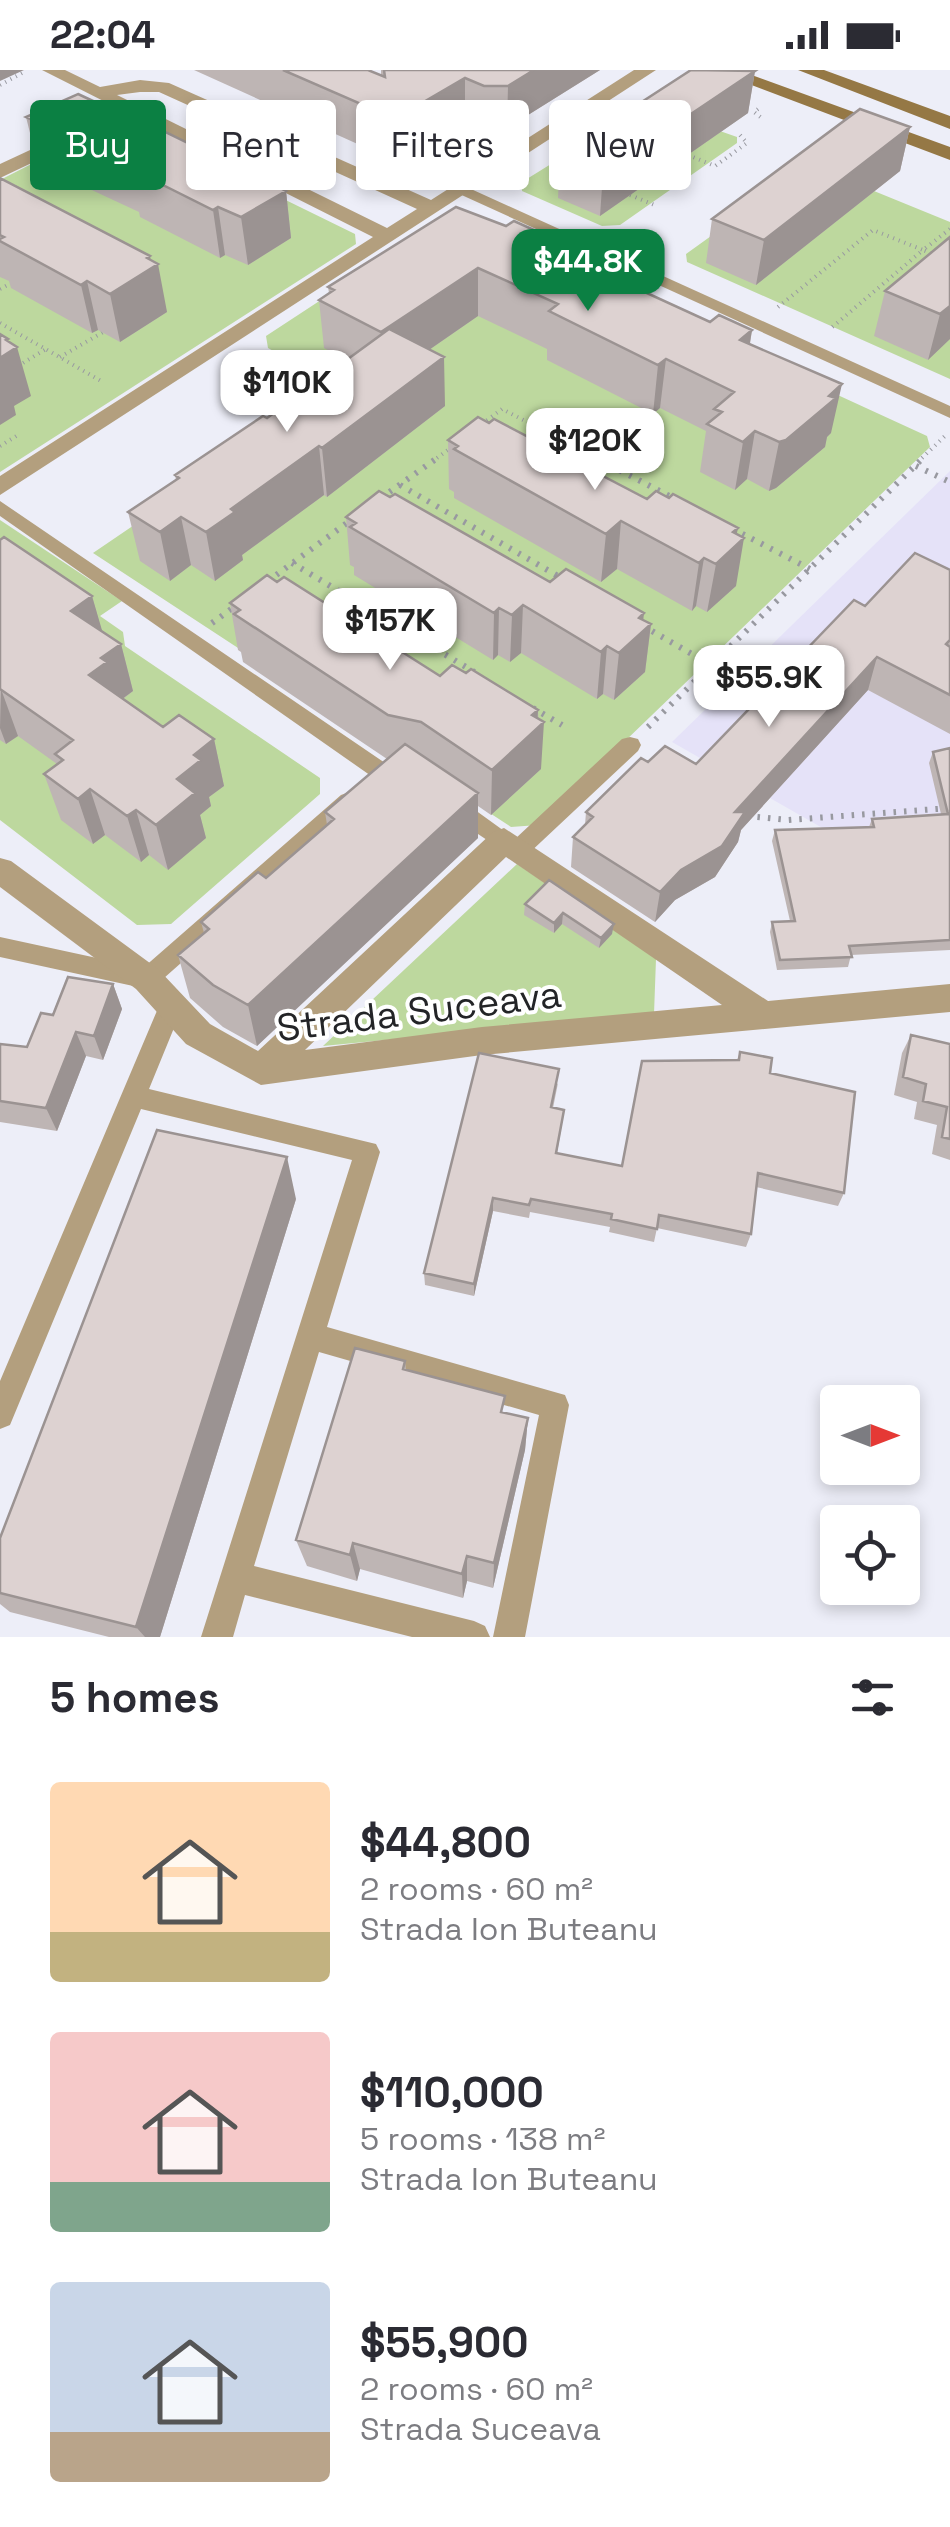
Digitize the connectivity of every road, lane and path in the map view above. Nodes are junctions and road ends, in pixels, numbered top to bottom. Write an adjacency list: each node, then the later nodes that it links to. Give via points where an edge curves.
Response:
1 (51, 70): 7 (street)
2 (647, 70): 12 (street)
3 (720, 70): 13 (street)
4 (807, 70): 9 (street)
5 (22, 73): 6 (path)
6 (0, 85)
7 (97, 93): 8 (street); 21 (street, via 162,87)
8 (102, 100)
9 (950, 124)
10 (740, 135): 14 (path, via 748,143 715,166)
11 (166, 140): 23 (street)
12 (529, 145)
13 (950, 154)
14 (691, 155)
15 (30, 157): 16 (street)
16 (0, 172)
17 (458, 190): 21 (street)
18 (462, 190): 38 (lane)
19 (630, 195): 20 (path)
20 (657, 206)
21 (431, 208): 23 (street)
22 (950, 229): 24 (path)
23 (386, 236): 45 (street)
24 (922, 250): 25 (path); 28 (path); 30 (path, via 873,230)
25 (950, 261)
26 (22, 277): 27 (path)
27 (0, 289)
28 (868, 296): 29 (path); 33 (path)
29 (885, 304)
30 (775, 310)
31 (0, 323): 34 (path)
32 (112, 328): 35 (path)
33 (825, 332)
34 (46, 349): 35 (path); 36 (path)
35 (60, 358): 37 (path)
36 (15, 368)
37 (103, 382)
38 (950, 413)
39 (950, 430): 42 (path)
40 (473, 431): 47 (path, via 502,409)
41 (458, 442): 44 (path)
42 (916, 466): 43 (path); 52 (path)
43 (950, 482)
44 (400, 484): 46 (path); 54 (path)
45 (0, 487)
46 (369, 507)
47 (691, 507)
48 (0, 508): 57 (lane)
49 (354, 518): 51 (path)
50 (725, 525): 52 (path)
51 (292, 563): 53 (path); 59 (path)
52 (811, 569): 58 (path)
53 (264, 584)
54 (572, 585)
55 (234, 606): 57 (path)
56 (642, 625): 58 (path)
57 (191, 639): 63 (lane)
58 (711, 665): 62 (path)
59 (478, 674)
60 (529, 705): 61 (path)
61 (562, 725)
62 (630, 746): 66 (lane)
63 (382, 772): 66 (lane, via 413,778); 69 (lane)
64 (730, 806): 65 (path, via 746,816 788,820)
65 (950, 808)
66 (511, 845): 72 (street); 73 (street)
67 (0, 870): 69 (street, Strada Suceava)
68 (0, 948): 69 (lane)
69 (148, 978): 71 (street, Strada Suceava)
70 (950, 998): 72 (street, Strada Suceava)
71 (174, 1010): 73 (street, Strada Suceava, via 198,1034); 74 (lane)
72 (764, 1016): 73 (street, Strada Suceava)
73 (261, 1070)
74 (133, 1096): 75 (lane, via 367,1152); 76 (lane)
75 (310, 1336): 77 (lane); 80 (lane, via 555,1405)
76 (0, 1415)
77 (236, 1577): 78 (lane); 79 (lane)
78 (218, 1637)
79 (474, 1637)
80 (509, 1637)

